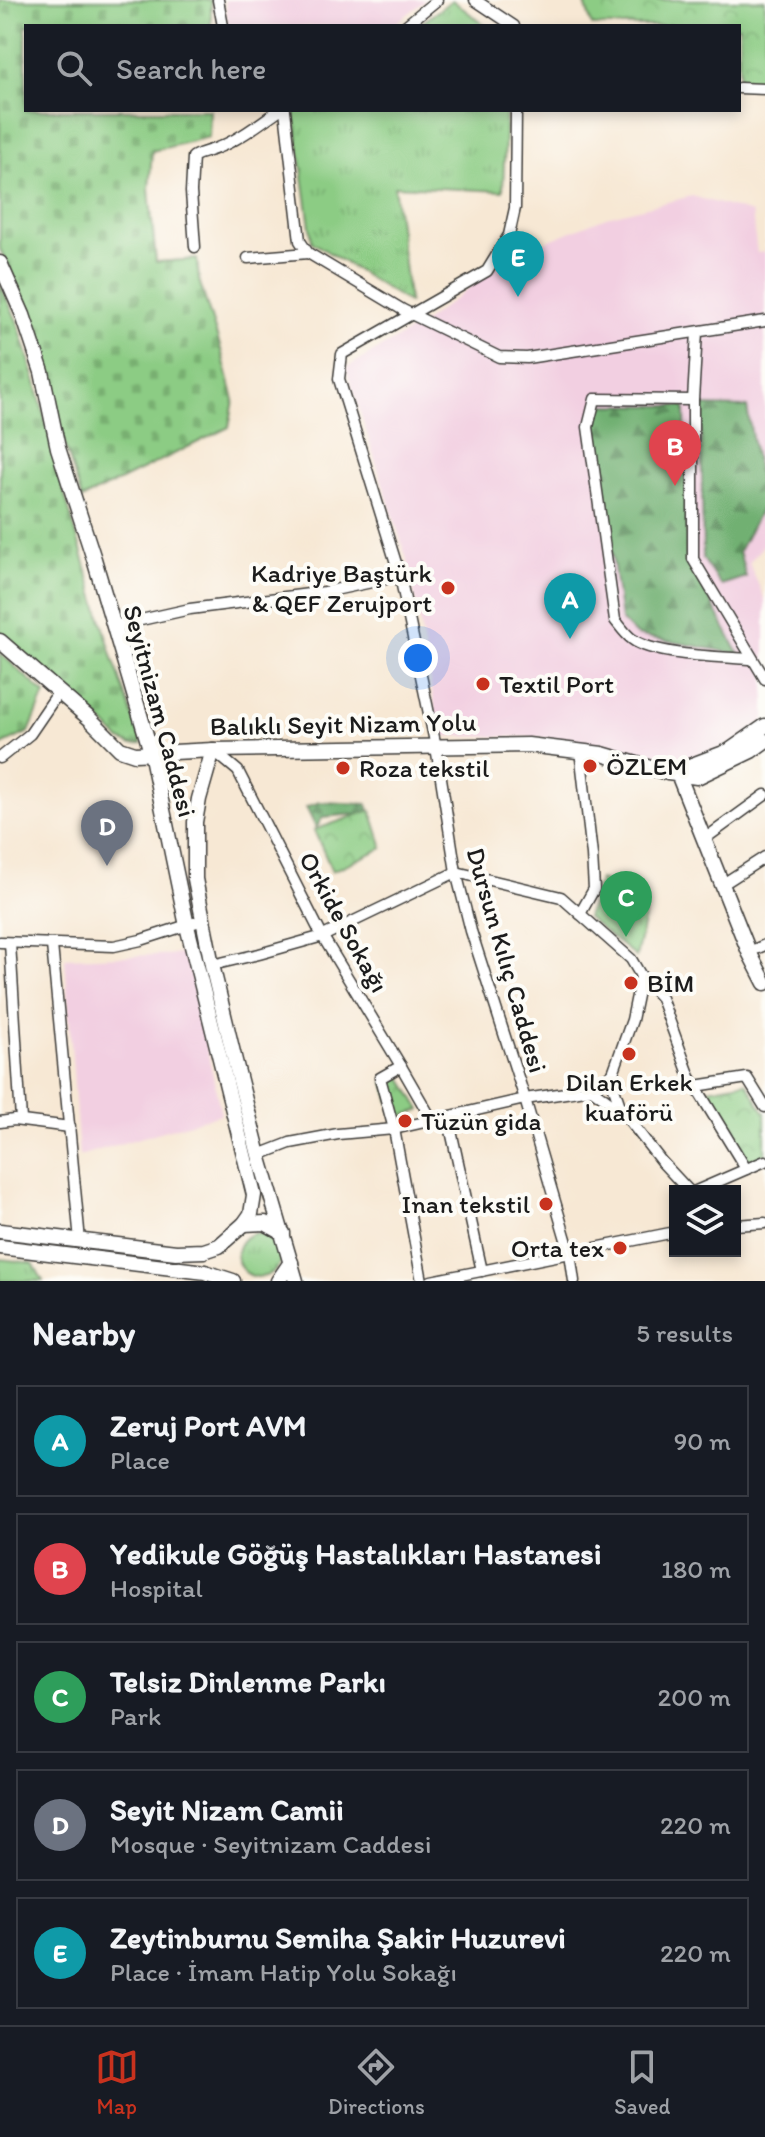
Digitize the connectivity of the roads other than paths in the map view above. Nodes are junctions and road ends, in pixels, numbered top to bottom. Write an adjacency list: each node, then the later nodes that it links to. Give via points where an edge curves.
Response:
1 (218, 0): 4 (street)
2 (437, 0): 5 (street)
3 (475, 0): 6 (street)
4 (223, 24)
5 (407, 24)
6 (511, 24)
7 (741, 88): 8 (street)
8 (765, 89)
9 (279, 112): 12 (street, via 193,157)
10 (282, 112): 13 (street, via 300,241)
11 (516, 112): 16 (street, via 515,208 509,235 487,271)
12 (195, 247)
13 (308, 253): 14 (street); 16 (street)
14 (248, 258)
15 (0, 263): 21 (main road, Seyitnizam Caddesi, via 42,372 58,448)
16 (411, 314): 18 (street, via 499,357 527,358); 20 (street, Dursun Kılıç Caddesi, via 342,354 339,379)
17 (765, 321): 18 (street)
18 (697, 332): 19 (street)
19 (693, 400): 23 (street, via 693,559); 23 (street, via 595,399 588,427 615,620 629,638 662,651)
20 (400, 576): 21 (street); 28 (street, Dursun Kılıç Caddesi)
21 (114, 626): 31 (main road, Seyitnizam Caddesi)
22 (0, 641): 25 (main road, Balıklı Seyit Nizam Yolu)
23 (752, 659): 24 (street)
24 (765, 679)
25 (58, 693): 31 (main road, Balıklı Seyit Nizam Yolu, via 120,749); 32 (street, via 30,734)
26 (765, 726): 33 (main road, via 729,751)
27 (765, 741): 33 (main road, via 697,777)
28 (436, 747): 29 (main road, Balıklı Seyit Nizam Yolu); 30 (main road, Balıklı Seyit Nizam Yolu); 37 (street, Dursun Kılıç Caddesi)
29 (213, 750): 31 (main road, Balıklı Seyit Nizam Yolu); 40 (main road, Seyitnizam Caddesi, via 195,822 195,879); 42 (street, Orkide Sokağı, via 238,771)
30 (580, 750): 33 (main road, Balıklı Seyit Nizam Yolu); 39 (street, via 594,889)
31 (151, 752): 41 (main road, Seyitnizam Caddesi)
32 (0, 758)
33 (678, 774): 35 (main road)
34 (765, 795): 35 (street)
35 (703, 840): 38 (main road)
36 (765, 857): 38 (street)
37 (456, 872): 39 (street, via 561,897); 42 (street); 54 (street, Dursun Kılıç Caddesi)
38 (723, 884): 46 (main road)
39 (580, 914): 48 (street, via 631,959)
40 (203, 920): 41 (street); 47 (main road, Seyitnizam Caddesi)
41 (187, 926): 44 (street, via 114,946); 69 (main road, Seyitnizam Caddesi, via 253,1185 251,1214)
42 (323, 936): 47 (street); 50 (street, Orkide Sokağı)
43 (5, 942): 44 (street); 58 (street)
44 (52, 945): 61 (street)
45 (765, 945): 46 (street)
46 (749, 952): 49 (main road)
47 (212, 965): 63 (main road, Seyitnizam Caddesi)
48 (641, 976): 51 (street); 52 (street, via 661,998)
49 (765, 983)
50 (401, 1066): 59 (street, Orkide Sokağı); 62 (street, via 380,1078)
51 (613, 1073): 53 (street); 56 (street)
52 (696, 1086): 55 (street, via 747,1078); 65 (street)
53 (592, 1089): 54 (street); 56 (street)
54 (525, 1099): 57 (street); 76 (street, Dursun Kılıç Caddesi)
55 (765, 1107)
56 (622, 1111): 66 (street)
57 (448, 1117): 59 (street); 78 (street)
58 (21, 1120): 60 (street); 61 (street)
59 (432, 1120): 62 (street)
60 (0, 1122)
61 (70, 1127): 74 (street)
62 (394, 1129): 63 (street, via 290,1143); 83 (street)
63 (259, 1155): 72 (main road, Seyitnizam Caddesi)
64 (765, 1161): 65 (street)
65 (746, 1169): 67 (street)
66 (683, 1185)
67 (710, 1185)
68 (765, 1223): 70 (street)
69 (244, 1224): 72 (main road, via 265,1223); 74 (main road, via 213,1249 189,1253)
70 (741, 1225)
71 (0, 1231): 74 (main road)
72 (283, 1233): 77 (main road, Seyitnizam Caddesi)
73 (669, 1233): 76 (street)
74 (80, 1241)
75 (0, 1247): 79 (main road)
76 (570, 1253): 78 (street); 85 (street, Dursun Kılıç Caddesi)
77 (291, 1262): 81 (main road); 82 (main road, Seyitnizam Caddesi)
78 (482, 1271): 84 (street)
79 (218, 1278): 80 (main road)
80 (233, 1281)
81 (278, 1281)
82 (296, 1281)
83 (422, 1281)
84 (431, 1281)
85 (574, 1281)

